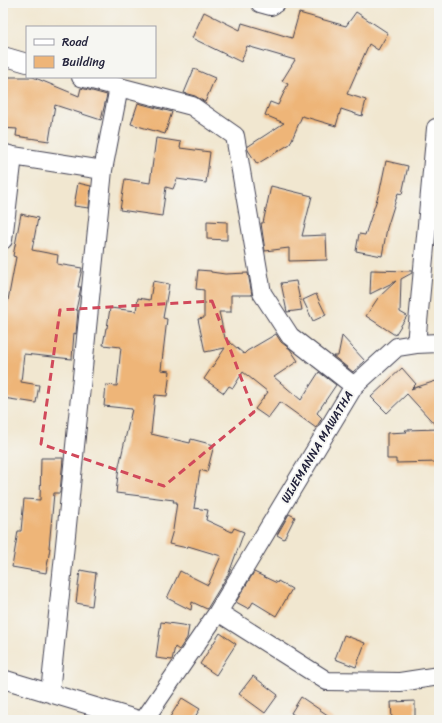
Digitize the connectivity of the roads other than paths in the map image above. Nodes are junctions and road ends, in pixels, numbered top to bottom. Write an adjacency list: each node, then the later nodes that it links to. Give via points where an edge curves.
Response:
1 (260, 3): 2 (street, via 271,6)
2 (276, 3)
3 (3, 56): 4 (street)
4 (26, 63)
5 (85, 78): 6 (street, WIJEMANNA MAWATHA)
6 (119, 87): 9 (street); 13 (street, WIJEMANNA MAWATHA, via 192,106 235,136 262,293 290,336)
7 (436, 128): 12 (street)
8 (8, 154): 9 (street); 10 (street)
9 (103, 170): 17 (street)
10 (3, 240)
11 (439, 343): 12 (street)
12 (416, 344): 13 (street, via 397,347)
13 (354, 386): 14 (street, WIJEMANNA MAWATHA)
14 (218, 612): 15 (street, via 328,681 400,682); 19 (street, WIJEMANNA MAWATHA)
15 (439, 676)
16 (3, 679): 17 (street)
17 (50, 693): 18 (street)
18 (139, 720)
19 (144, 720)

